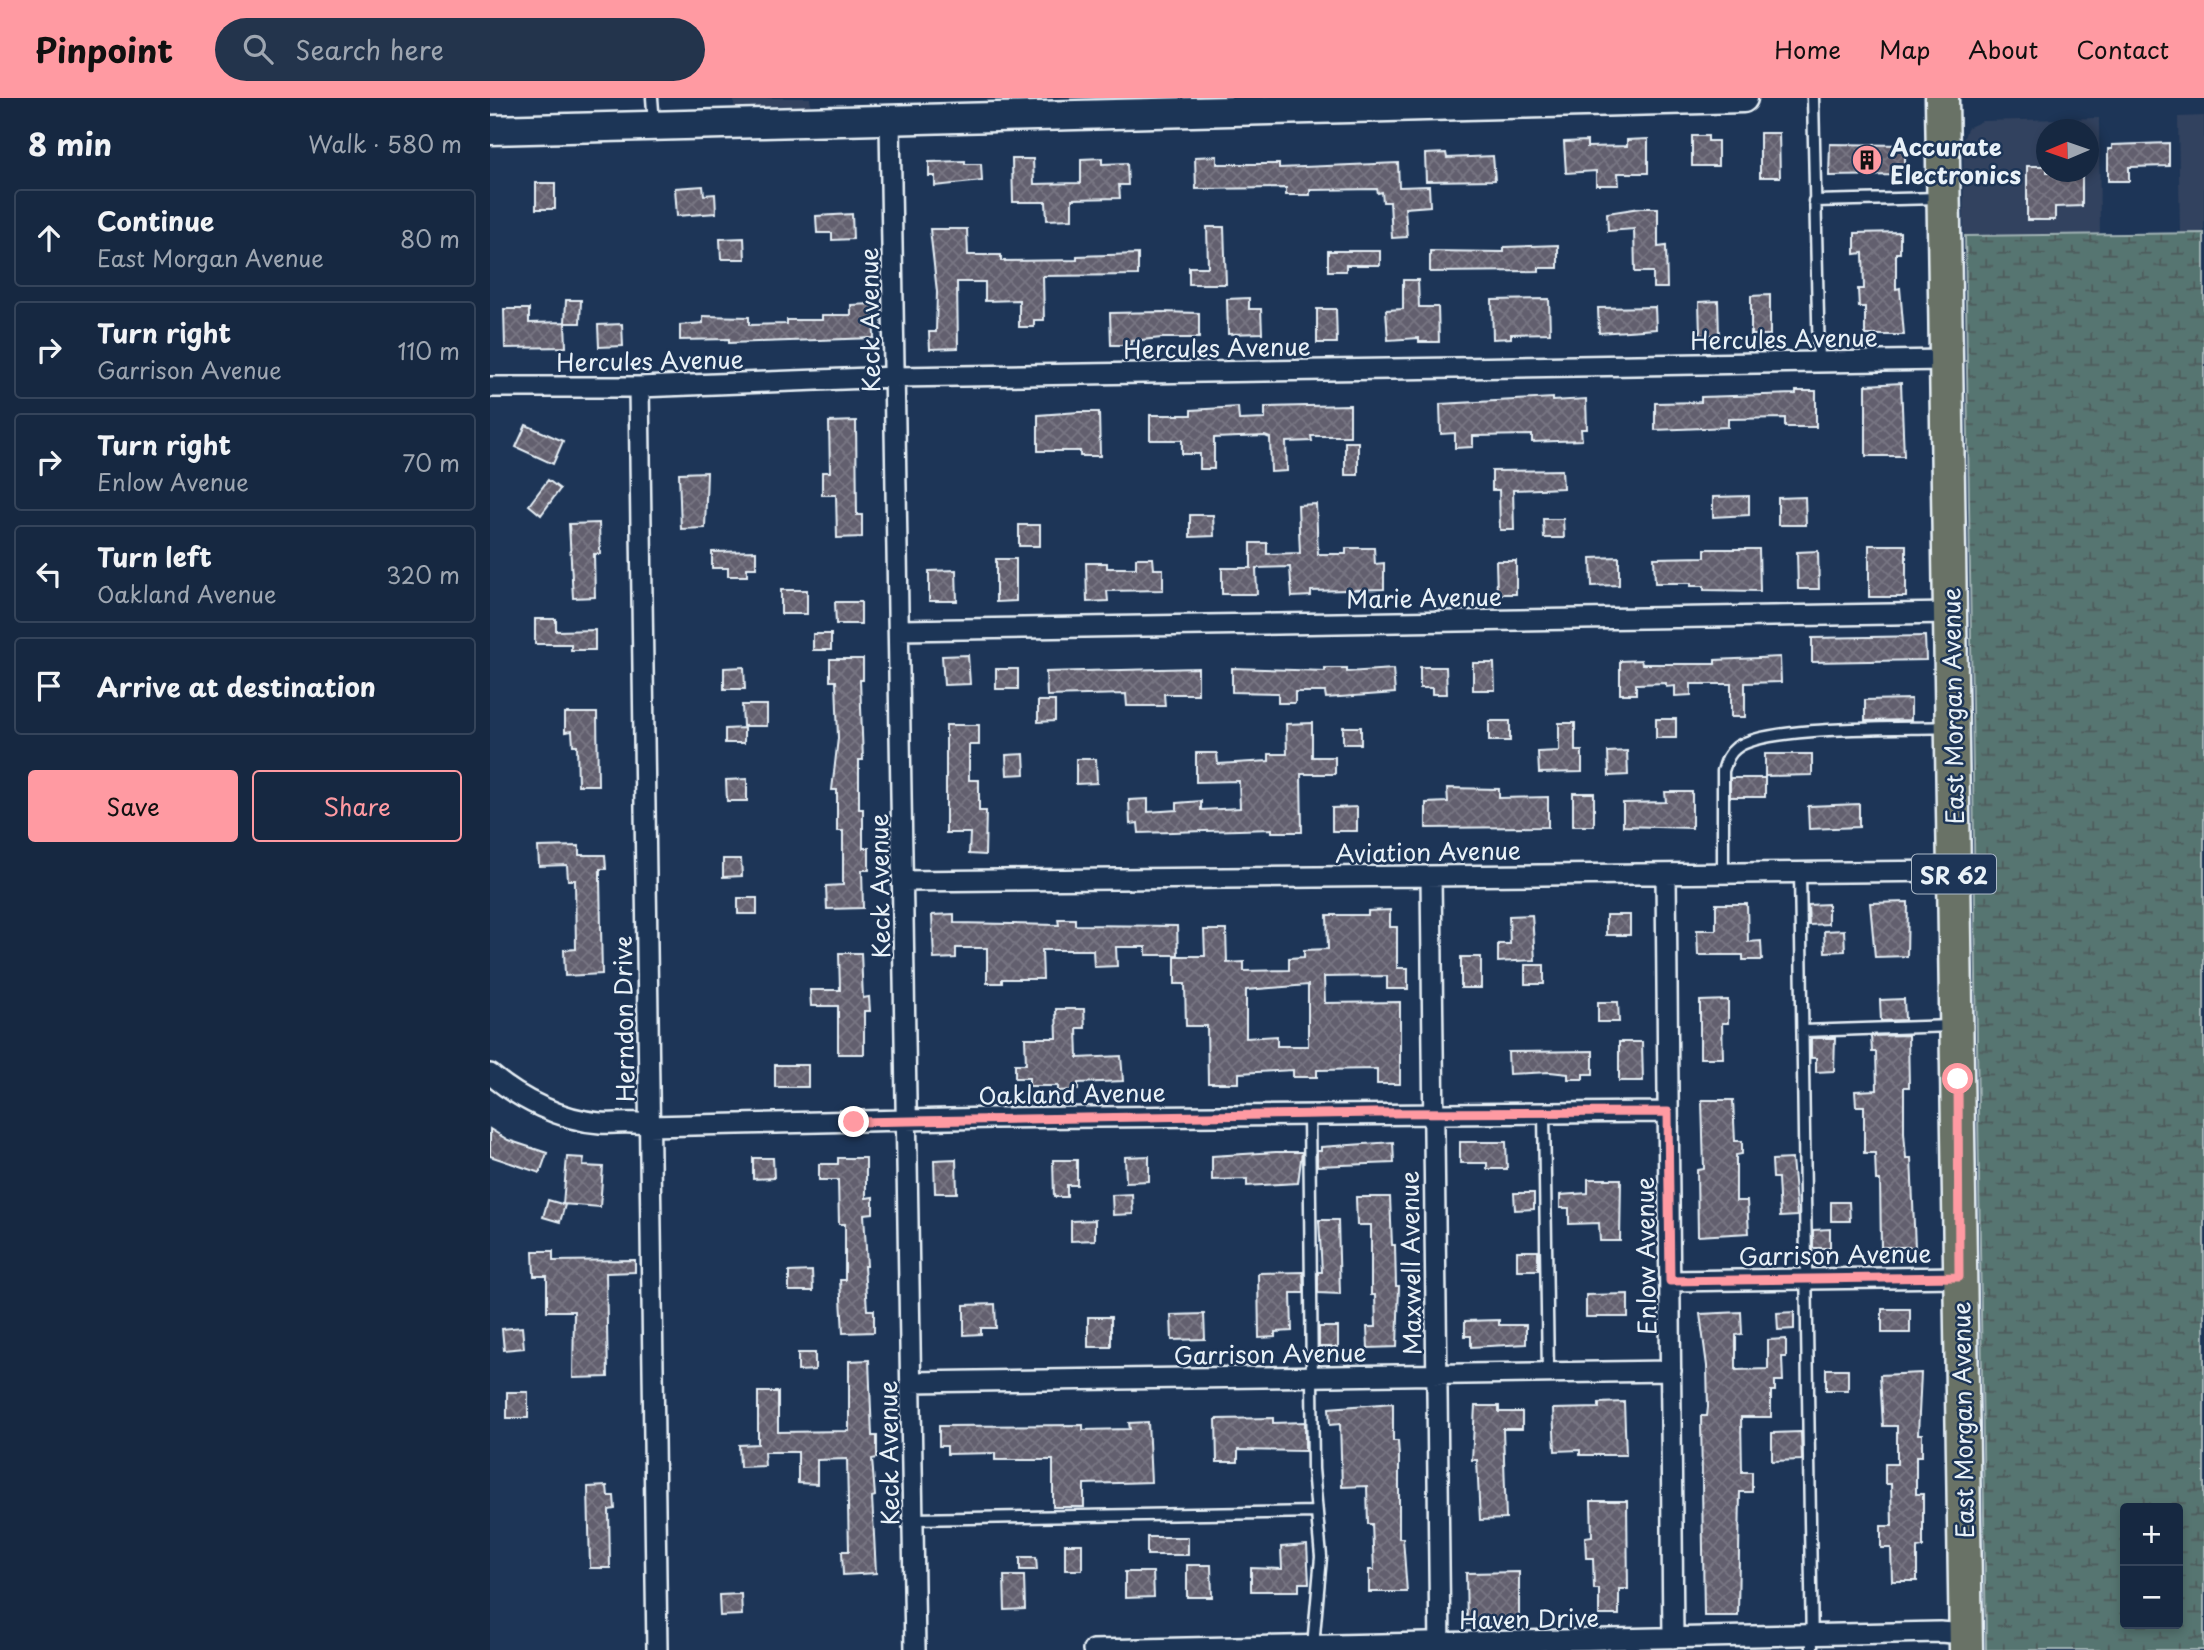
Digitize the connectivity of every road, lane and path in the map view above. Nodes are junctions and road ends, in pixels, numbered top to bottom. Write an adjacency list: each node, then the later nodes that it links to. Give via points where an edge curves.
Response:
1 (652, 98): 7 (lane)
2 (1743, 98): 5 (main road)
3 (1813, 98): 10 (lane)
4 (1942, 98): 9 (main road, East Morgan Avenue / SR 62)
5 (1260, 105): 6 (main road)
6 (890, 122): 7 (main road); 13 (street, Keck Avenue)
7 (655, 127): 8 (main road)
8 (490, 130)
9 (1943, 198): 10 (lane); 11 (main road, East Morgan Avenue / SR 62)
10 (1814, 201): 12 (lane)
11 (1945, 360): 12 (street, Hercules Avenue); 16 (main road, East Morgan Avenue / SR 62)
12 (1819, 362): 13 (street, Hercules Avenue)
13 (894, 377): 15 (street, Hercules Avenue); 17 (street, Keck Avenue)
14 (490, 387): 15 (street, Hercules Avenue)
15 (639, 387): 33 (street, Herndon Drive)
16 (1951, 613): 17 (street, Marie Avenue); 18 (main road, East Morgan Avenue / SR 62)
17 (899, 630): 24 (street, Keck Avenue)
18 (1952, 727): 19 (main road, East Morgan Avenue / SR 62); 20 (lane, via 1783,735 1736,747 1723,771)
19 (1954, 871): 21 (street, Aviation Avenue); 25 (main road, East Morgan Avenue / SR 62)
20 (1723, 873): 21 (street, Aviation Avenue); 22 (street, Aviation Avenue)
21 (1800, 873): 26 (lane)
22 (1666, 874): 23 (street, Aviation Avenue); 28 (street, Enlow Avenue)
23 (1431, 876): 24 (street, Aviation Avenue); 31 (street, Maxwell Avenue)
24 (903, 881): 32 (street, Keck Avenue)
25 (1957, 1026): 26 (lane); 34 (main road, East Morgan Avenue / SR 62)
26 (1802, 1031): 35 (lane)
27 (490, 1074): 33 (street, Oakland Avenue, via 525,1098 563,1115 595,1123)
28 (1668, 1112): 29 (street, Oakland Avenue); 36 (street, Enlow Avenue)
29 (1544, 1113): 31 (street, Oakland Avenue); 38 (lane)
30 (1309, 1114): 31 (street, Oakland Avenue); 32 (street, Oakland Avenue); 40 (lane)
31 (1432, 1114): 39 (street, Maxwell Avenue)
32 (907, 1120): 33 (street, Oakland Avenue); 41 (street, Keck Avenue)
33 (649, 1126): 49 (street, Herndon Drive)
34 (1959, 1277): 35 (street, Garrison Avenue); 45 (main road, East Morgan Avenue / SR 62)
35 (1806, 1279): 36 (street, Garrison Avenue); 46 (lane)
36 (1670, 1281): 37 (street, Enlow Avenue)
37 (1671, 1371): 38 (street, Garrison Avenue); 44 (street, Enlow Avenue)
38 (1548, 1373): 39 (street, Garrison Avenue)
39 (1436, 1375): 40 (street, Garrison Avenue); 48 (street, Maxwell Avenue)
40 (1313, 1377): 41 (street, Garrison Avenue); 42 (lane)
41 (911, 1382): 43 (street, Keck Avenue)
42 (1316, 1511): 43 (lane); 47 (lane, via 1321,1557)
43 (913, 1519): 50 (street, Keck Avenue)
44 (1673, 1638): 46 (street, Haven Drive); 48 (street, Haven Drive)
45 (1966, 1642): 46 (street, Haven Drive, via 1940,1632)
46 (1813, 1643)
47 (1313, 1646): 48 (street, Haven Drive); 51 (street, Haven Drive)
48 (1440, 1647)
49 (657, 1650)
50 (915, 1650)
51 (1093, 1650)

